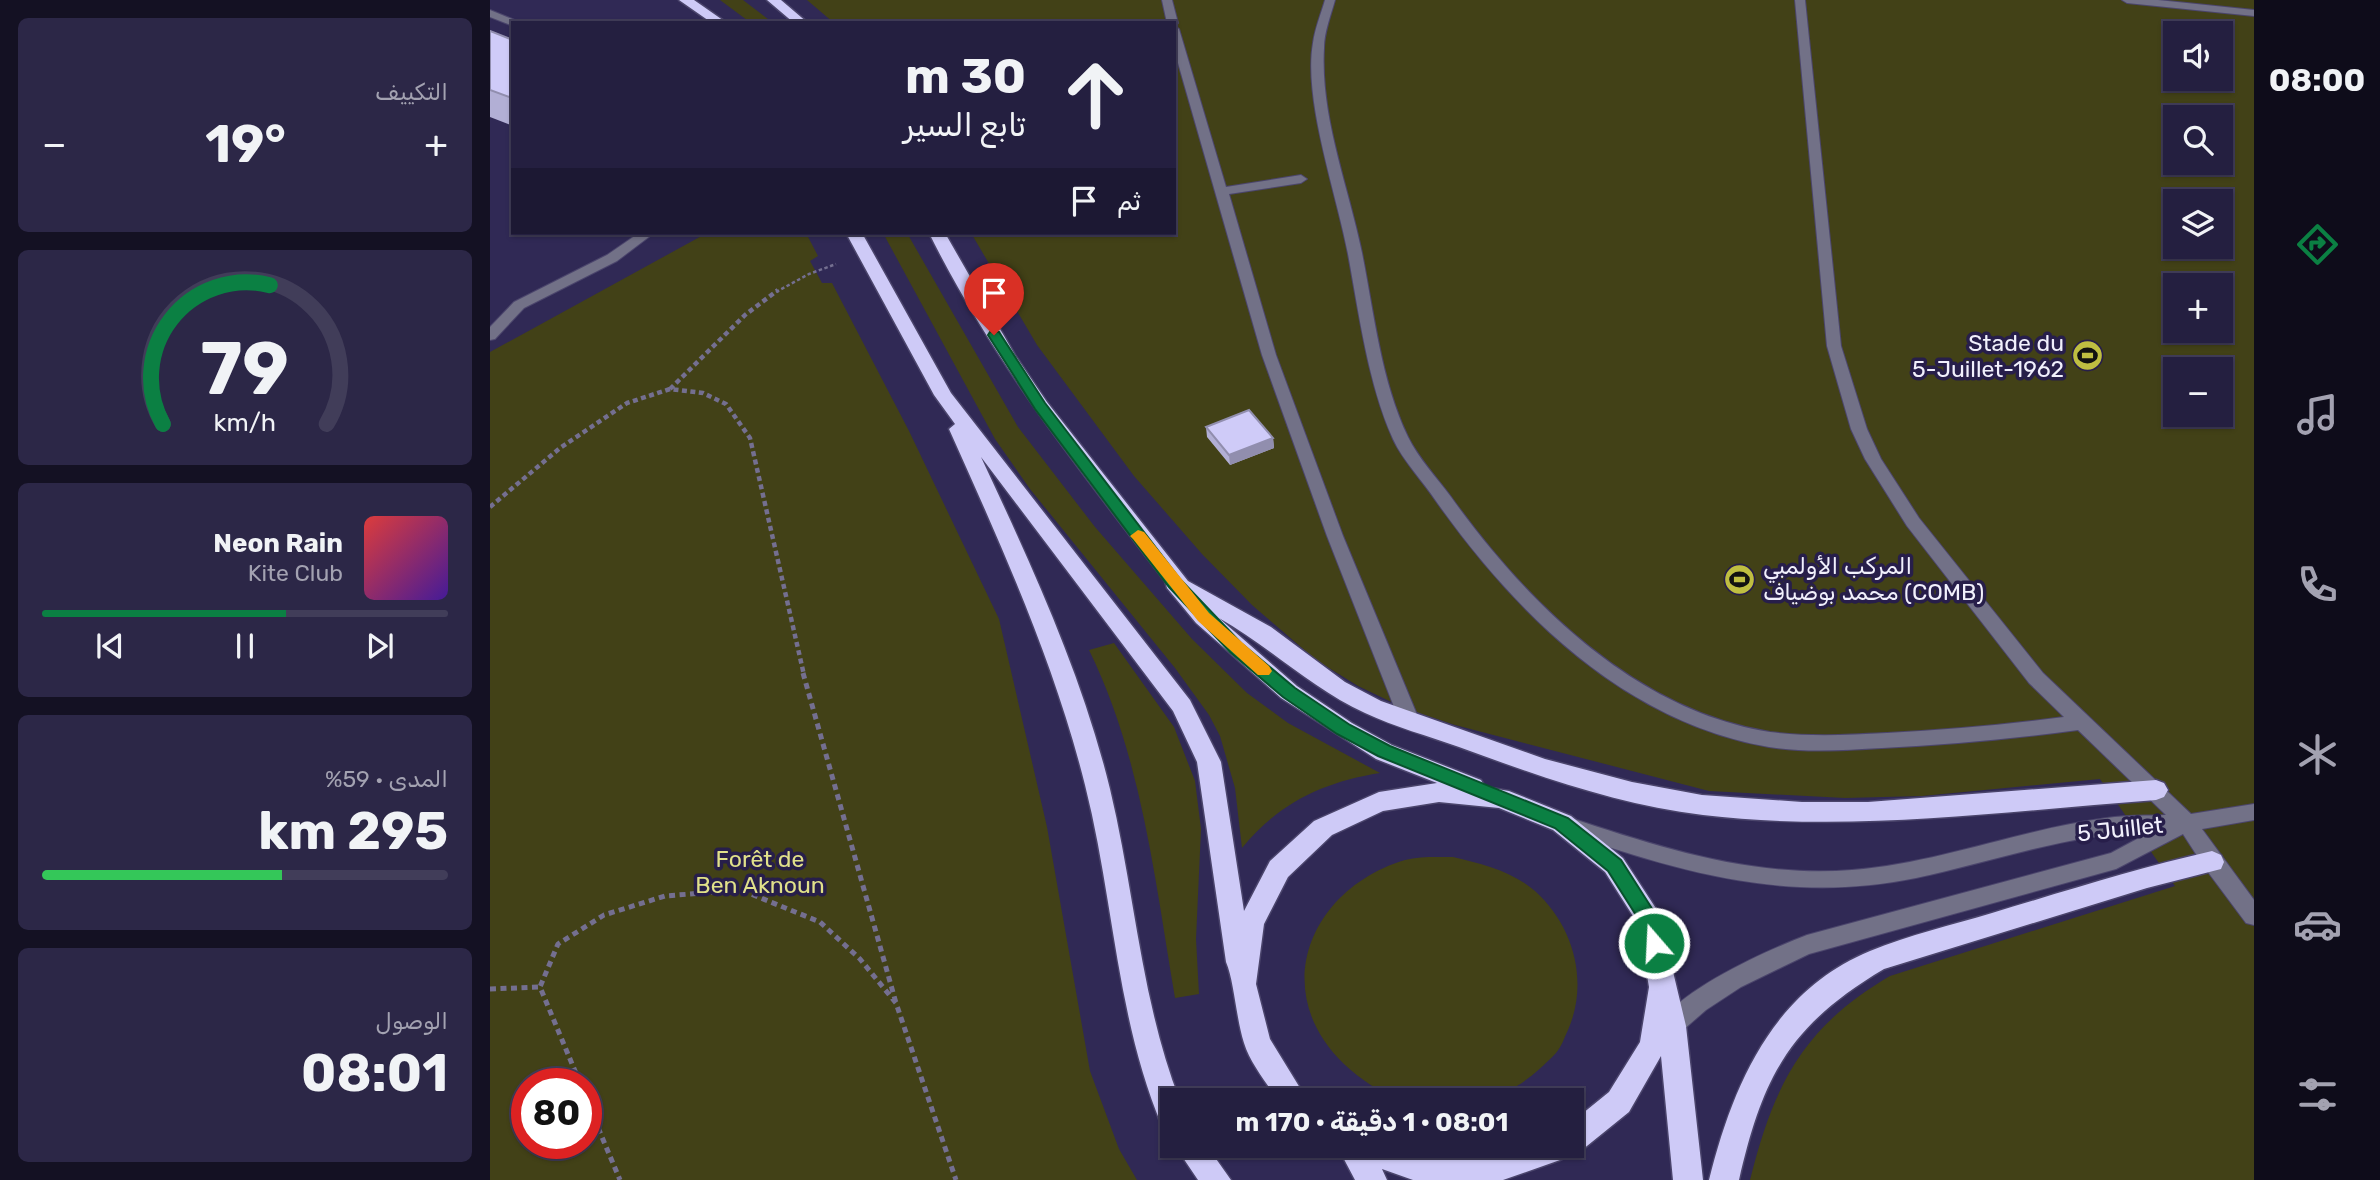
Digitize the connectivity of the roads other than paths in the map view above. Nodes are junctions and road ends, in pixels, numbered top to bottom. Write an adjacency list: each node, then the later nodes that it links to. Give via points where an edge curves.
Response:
1 (685, 0): 9 (highway)
2 (773, 0): 10 (highway)
3 (1167, 0): 11 (lane)
4 (1330, 0): 23 (lane, via 1318,44 1318,91 1355,253 1367,330 1401,439 1478,546 1532,606 1591,660 1653,698 1724,729 1769,739 1817,744 1981,736)
5 (1800, 0): 23 (lane, via 1835,346 1855,419 1873,459 1913,522 2036,678)
6 (2127, 0): 8 (lane)
7 (490, 13): 12 (lane)
8 (2254, 13)
9 (718, 21)
10 (799, 21)
11 (1172, 21)
12 (511, 22)
13 (1176, 36): 15 (lane)
14 (1301, 179): 15 (lane)
15 (1220, 192): 22 (lane, via 1269,355)
16 (644, 235): 19 (lane, via 612,258 519,305)
17 (855, 235): 20 (highway)
18 (938, 235): 21 (highway, via 1040,406)
19 (490, 336)
20 (943, 395): 31 (highway, via 1182,706 1200,739 1209,762); 33 (highway, via 1022,569 1077,714 1104,814 1129,962)
21 (1174, 583): 22 (highway, via 1263,633 1337,688); 25 (highway, via 1236,648 1344,729 1384,751)
22 (1410, 722): 24 (highway, via 1543,768 1632,792 1751,810 1868,812)
23 (2080, 722): 24 (lane)
24 (2155, 790): 28 (lane)
25 (1502, 798): 27 (highway); 31 (highway, via 1439,792 1379,802 1323,828 1279,869 1251,923)
26 (2254, 812): 28 (lane, 5 Juillet)
27 (1562, 823): 28 (lane, 5 Juillet, via 1642,851 1721,870 1800,880 1897,873 2099,827); 32 (highway, via 1614,865 1650,921 1662,987)
28 (2187, 823): 29 (lane); 32 (lane, 5 Juillet, via 2116,860 1807,945 1769,960 1720,988)
29 (2212, 862): 30 (lane); 43 (highway, via 2147,877 1877,961 1840,979 1783,1033 1758,1070 1735,1125)
30 (2254, 916)
31 (1243, 984): 34 (highway, via 1258,1045)
32 (1662, 1036): 35 (highway, via 1619,1102); 42 (highway)
33 (1160, 1088)
34 (1286, 1088)
35 (1584, 1130)
36 (1199, 1158): 40 (highway)
37 (1359, 1158): 41 (highway)
38 (1392, 1158): 39 (highway, via 1420,1168 1496,1168)
39 (1525, 1158)
40 (1216, 1180)
41 (1372, 1180)
42 (1688, 1180)
43 (1724, 1180)

